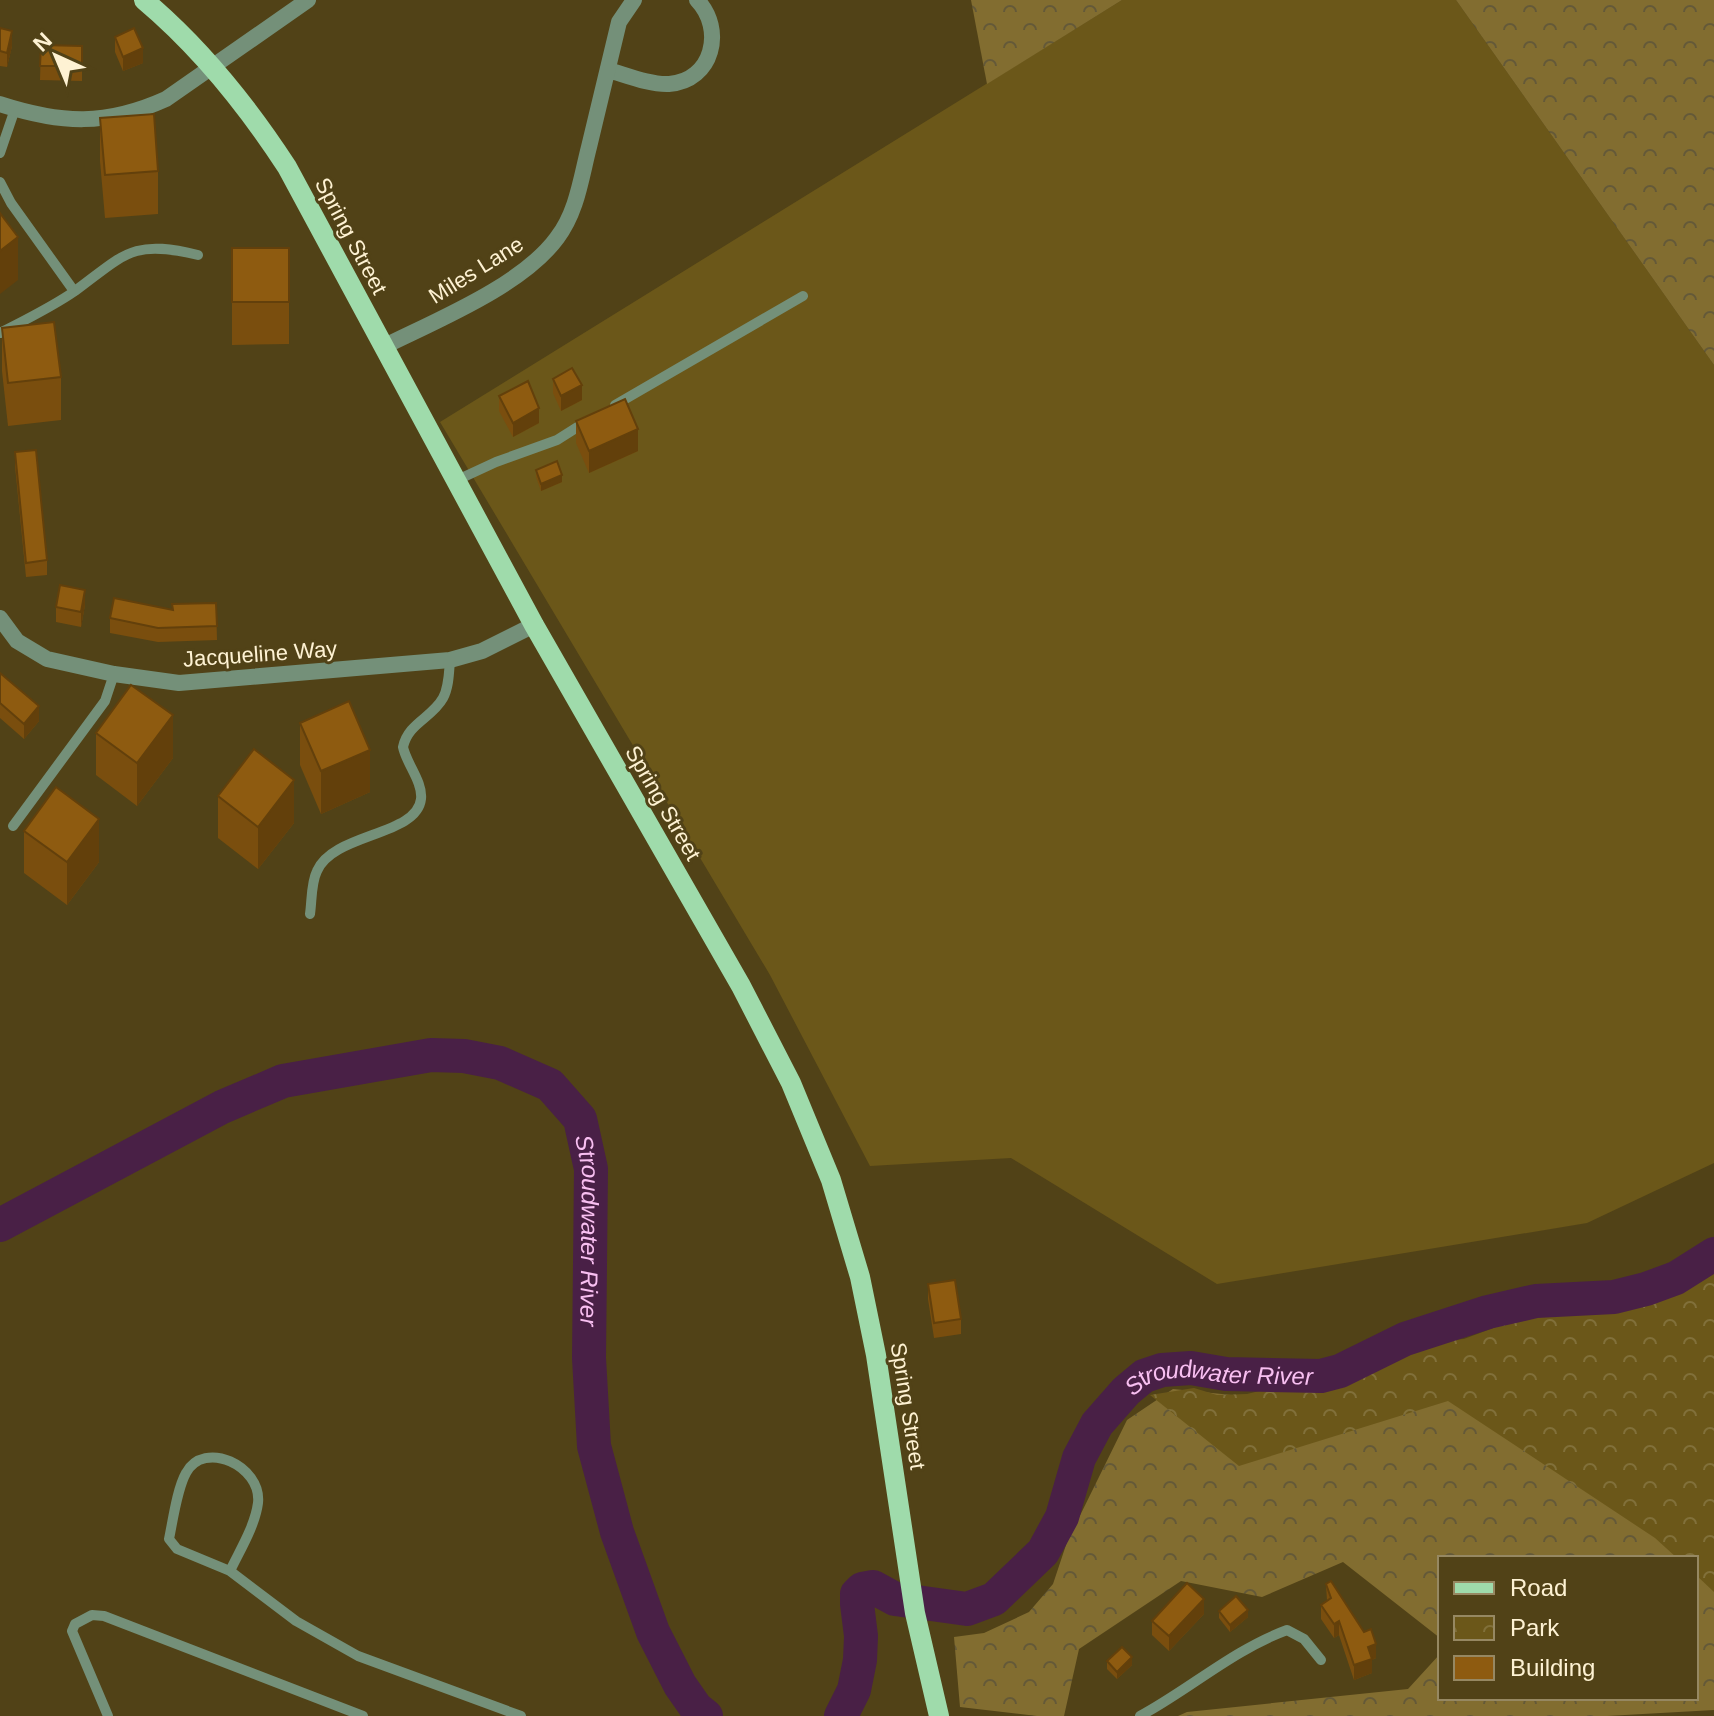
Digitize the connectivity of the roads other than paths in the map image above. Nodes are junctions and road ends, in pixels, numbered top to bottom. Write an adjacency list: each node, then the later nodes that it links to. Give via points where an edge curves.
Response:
1 (144, 0): 5 (main road, Spring Street)
2 (308, 0): 5 (street)
3 (634, 0): 6 (street, Miles Lane, via 619,22)
4 (697, 0): 6 (street, via 708,14 713,38 697,72 661,84)
5 (214, 67): 7 (street, via 166,99 120,116 67,120); 14 (main road, Spring Street, via 287,167)
6 (608, 70): 14 (street, Miles Lane, via 573,209 557,239 516,276)
7 (8, 106): 8 (lane)
8 (0, 153)
9 (0, 182): 11 (lane)
10 (198, 255): 11 (lane, via 167,248 136,251 108,263)
11 (74, 291): 13 (lane)
12 (803, 296): 15 (lane)
13 (0, 333)
14 (383, 347): 17 (main road, Spring Street)
15 (606, 410)
16 (593, 418): 17 (lane, via 557,440)
17 (455, 481): 19 (main road, Spring Street)
18 (0, 618): 21 (street, Jacqueline Way, via 17,641 47,659)
19 (534, 625): 20 (street, Jacqueline Way); 29 (main road, Spring Street, via 741,986 791,1083 831,1180 876,1355 915,1613)
20 (450, 660): 21 (street, Jacqueline Way, via 199,682); 23 (lane, via 443,699 409,731 403,747 420,790 419,806 407,820 329,853 316,871)
21 (114, 674): 22 (lane, via 105,701)
22 (13, 826)
23 (310, 914)
24 (230, 1571): 24 (lane, via 258,1502 255,1482 238,1464 221,1458 199,1460 186,1472 169,1539 177,1549); 28 (lane, via 296,1621 358,1656)
25 (1321, 1660): 30 (lane, via 1304,1639 1287,1630 1243,1650)
26 (108, 1716): 27 (lane, via 72,1631 92,1615)
27 (363, 1716)
28 (521, 1716)
29 (939, 1716)
30 (1140, 1716)

